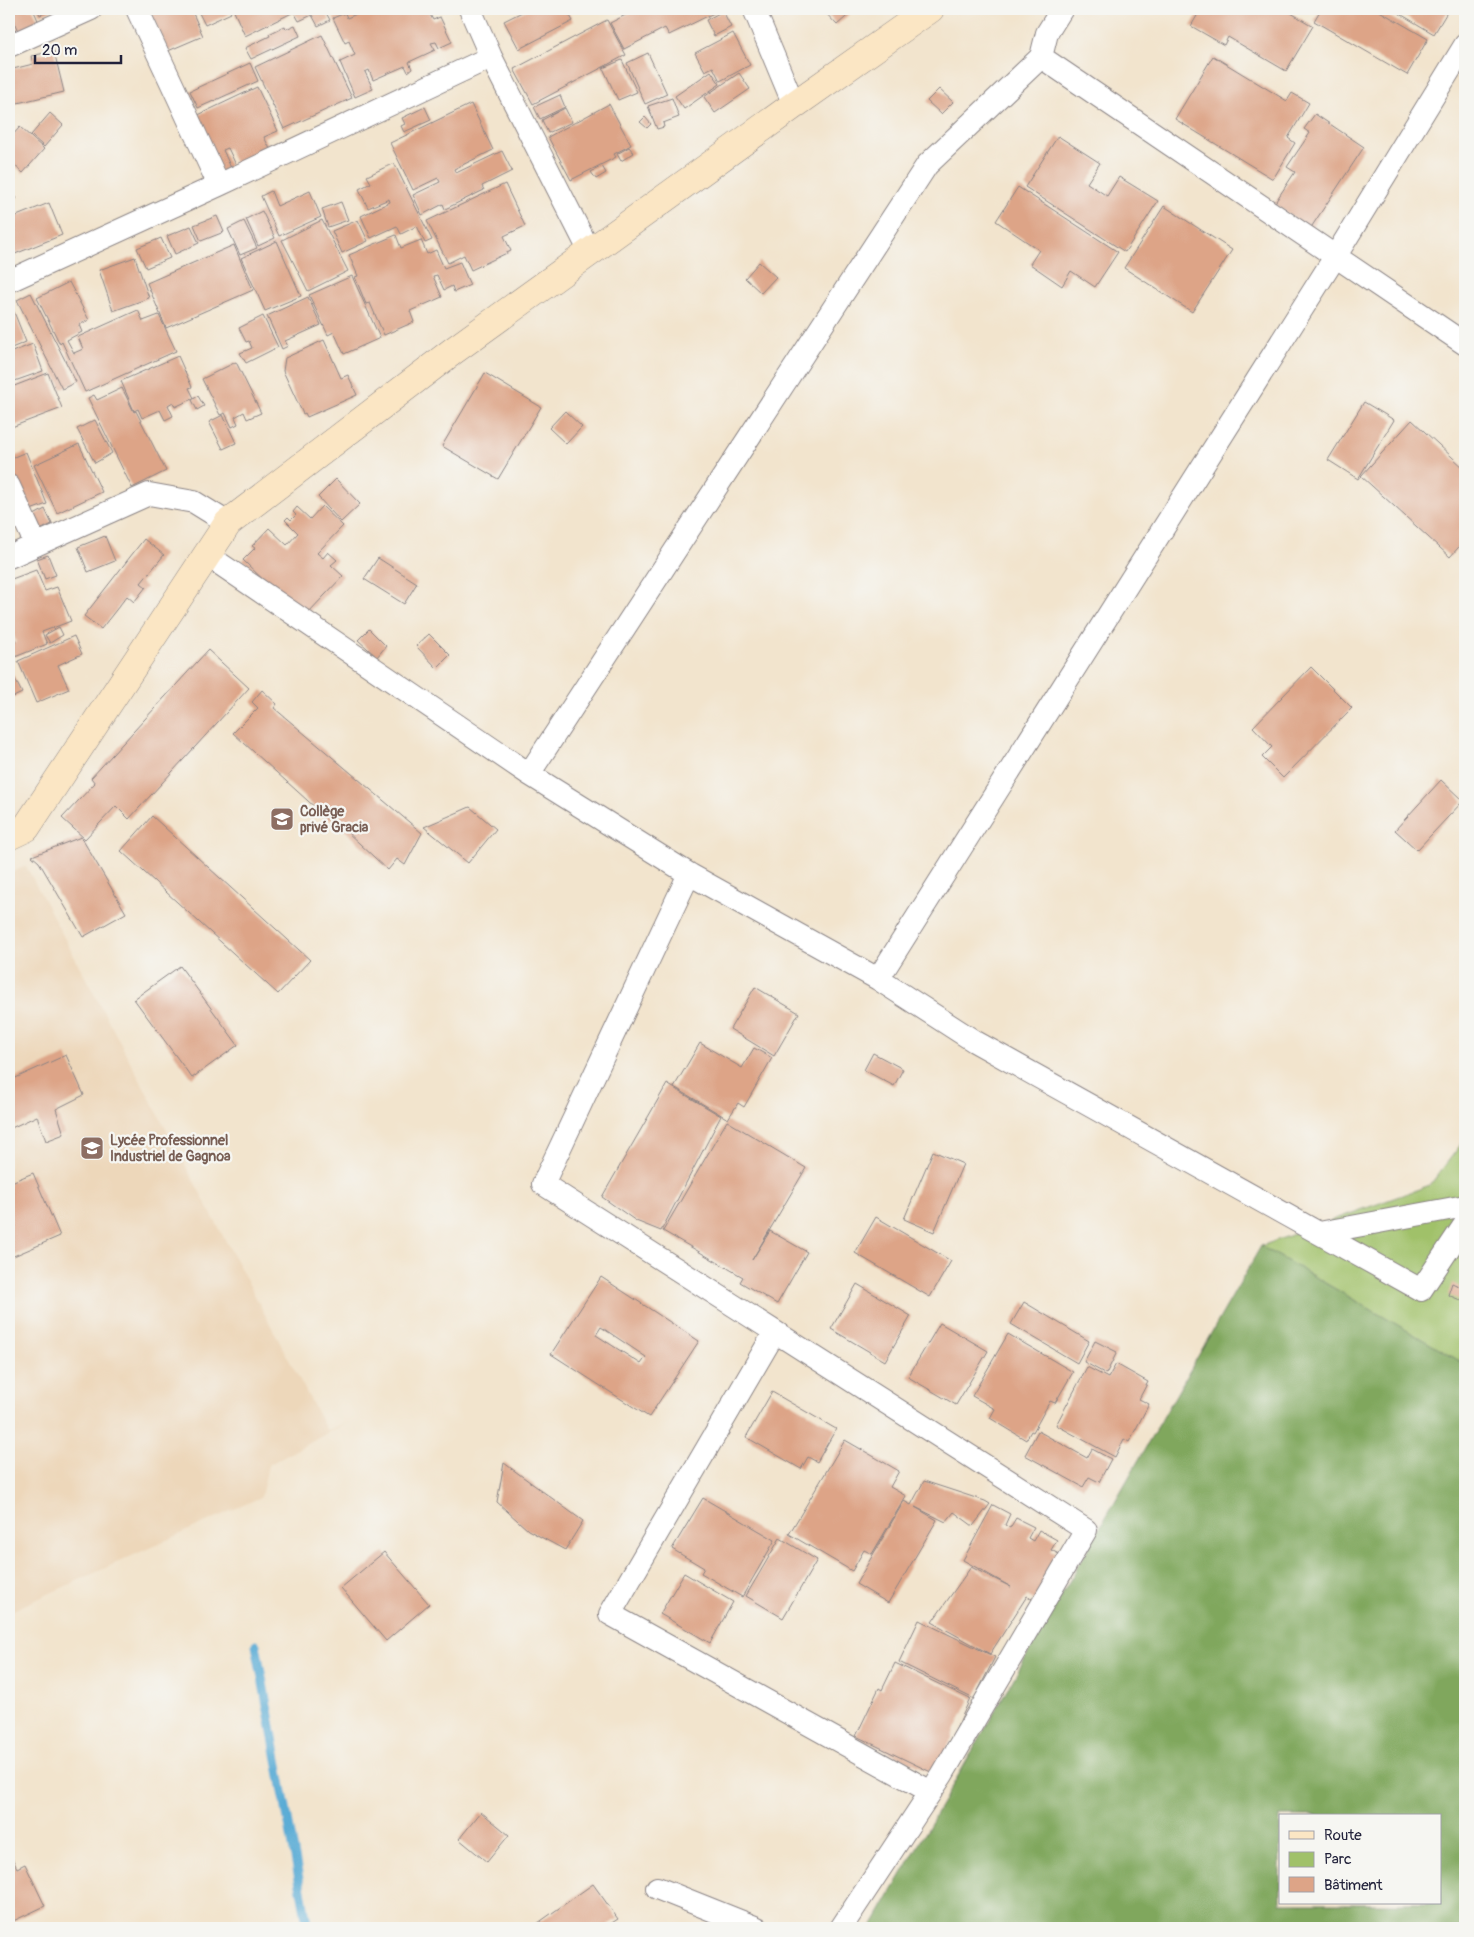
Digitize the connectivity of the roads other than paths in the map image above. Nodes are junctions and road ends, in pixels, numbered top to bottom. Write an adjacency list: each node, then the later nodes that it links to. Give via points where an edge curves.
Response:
1 (91, 9): 8 (street)
2 (138, 9): 12 (street)
3 (470, 9): 9 (street)
4 (754, 9): 11 (street)
5 (930, 9): 11 (street)
6 (1062, 9): 10 (street, via 1047,33)
7 (1465, 45): 14 (street)
8 (9, 46)
9 (491, 57): 12 (street); 13 (street)
10 (1041, 57): 14 (street); 22 (street, via 927,165)
11 (794, 105): 13 (street)
12 (219, 185): 15 (street)
13 (590, 252): 18 (street, via 453,351)
14 (1335, 257): 16 (street); 25 (street)
15 (9, 281)
16 (1465, 344)
17 (9, 486): 19 (street)
18 (228, 523): 19 (street, via 194,502 149,494); 20 (street)
19 (36, 545): 21 (street)
20 (207, 555): 22 (street); 23 (street, via 26,828)
21 (9, 558)
22 (529, 774): 24 (street)
23 (9, 836)
24 (689, 874): 25 (street); 29 (street, via 543,1184)
25 (878, 979): 28 (street, via 974,1041)
26 (1465, 1206): 28 (street)
27 (1465, 1224): 28 (street, via 1421,1290)
28 (1319, 1233)
29 (775, 1332): 30 (street, via 1086,1530); 30 (street, via 610,1614)
30 (931, 1792): 33 (street)
31 (657, 1888): 32 (street)
32 (757, 1928)
33 (841, 1928)

